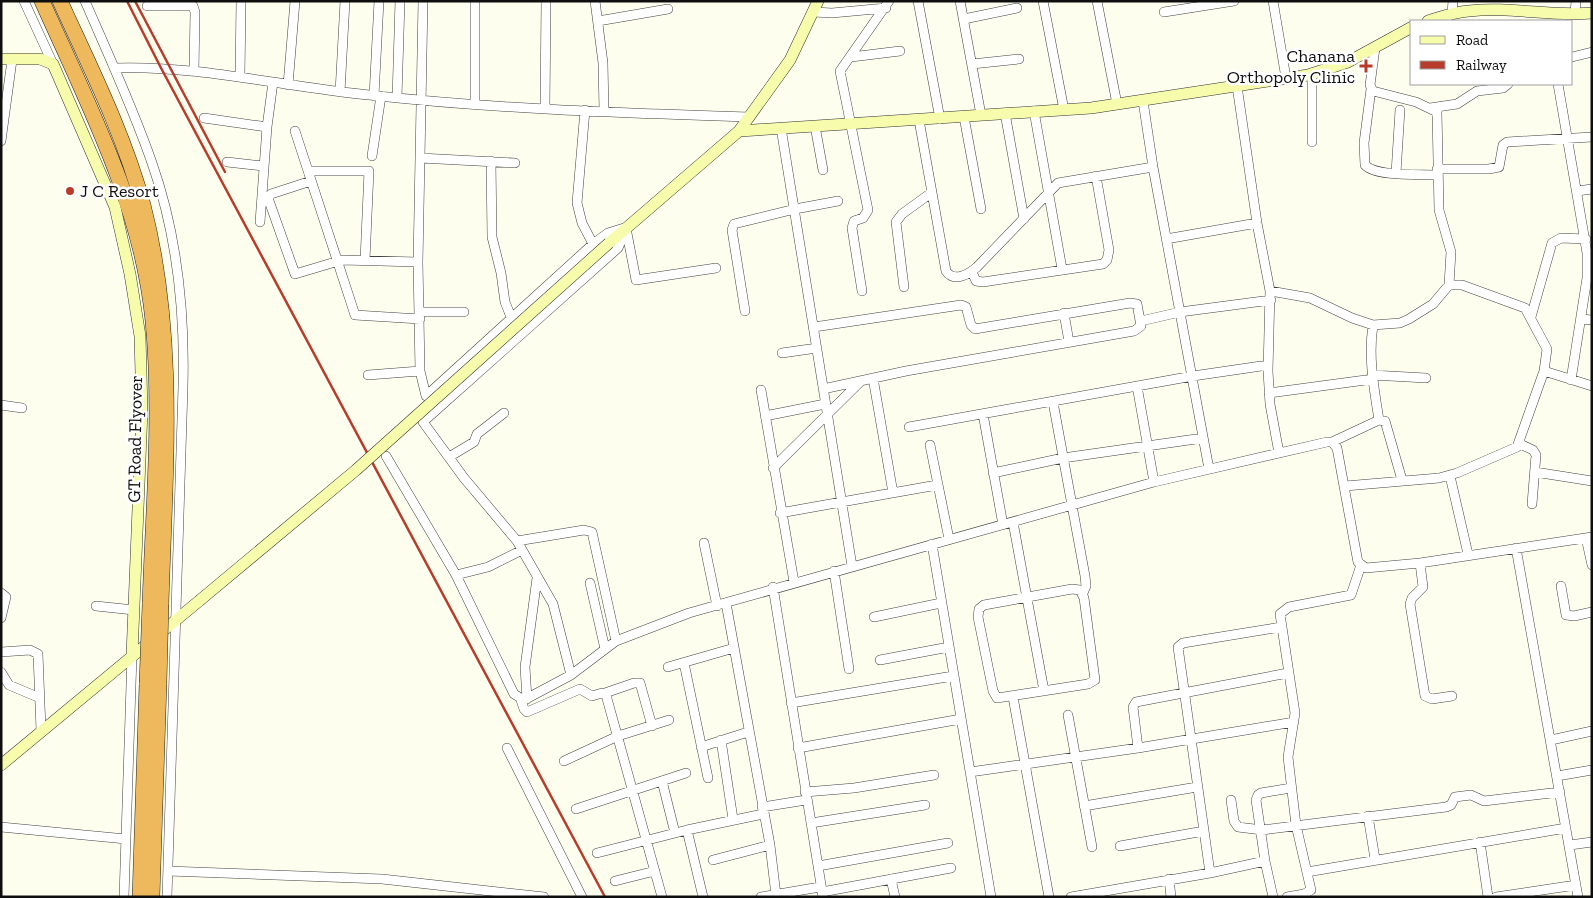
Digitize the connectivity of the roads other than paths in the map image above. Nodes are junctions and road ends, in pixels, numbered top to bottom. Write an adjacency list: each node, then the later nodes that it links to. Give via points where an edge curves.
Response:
1 (24, 1): 43 (street)
2 (42, 1): 214 (highway, GT Road Flyover, via 108,151 143,261 153,320 158,396)
3 (60, 1): 214 (highway, GT Road Flyover, via 123,147 142,203 156,261 164,320 168,398)
4 (85, 1): 45 (street)
5 (241, 1): 48 (street)
6 (295, 1): 51 (street)
7 (345, 1): 56 (street)
8 (379, 1): 57 (street)
9 (400, 1): 58 (street)
10 (423, 1): 59 (street)
11 (475, 1): 61 (street)
12 (546, 1): 63 (street)
13 (595, 1): 34 (street)
14 (918, 1): 75 (street)
15 (960, 1): 32 (street)
16 (1043, 1): 66 (street)
17 (1097, 1): 62 (street)
18 (1234, 1): 27 (street)
19 (1273, 1): 49 (street)
20 (1453, 1): 28 (street)
21 (1576, 1): 30 (street)
22 (887, 5): 24 (street, via 832,13); 40 (street)
23 (147, 6): 46 (street, via 193,6)
24 (816, 7): 72 (street, via 790,60)
25 (1017, 8): 32 (street)
26 (668, 9): 34 (street)
27 (1164, 12)
28 (1452, 13): 31 (street, via 1476,10); 33 (street)
29 (1592, 13): 30 (street)
30 (1575, 14): 31 (street)
31 (1563, 18)
32 (964, 19): 44 (street)
33 (1431, 20)
34 (598, 21): 68 (street)
35 (1410, 28): 36 (street)
36 (1375, 48): 47 (street, via 1341,65); 55 (street)
37 (900, 51): 40 (street)
38 (1592, 52): 39 (street)
39 (1573, 57)
40 (850, 58): 77 (street, via 840,71)
41 (6, 59): 43 (street, via 40,59); 85 (street)
42 (1018, 59): 44 (street)
43 (53, 64): 217 (street, via 115,207 140,336 142,411)
44 (972, 64): 71 (street)
45 (114, 68): 46 (street, via 148,67); 221 (street, via 162,194 181,303 184,356)
46 (194, 72): 48 (street)
47 (1312, 73): 49 (street); 86 (street)
48 (240, 76): 50 (street)
49 (1286, 78): 54 (street)
50 (273, 82): 51 (street); 79 (street)
51 (288, 85): 56 (street)
52 (1507, 85): 64 (street, via 1477,91 1461,103)
53 (1558, 85): 84 (street)
54 (1237, 86): 60 (street); 109 (street)
55 (1371, 88): 64 (street); 97 (street, via 1363,162 1371,170)
56 (340, 92): 57 (street)
57 (378, 96): 58 (street); 87 (street)
58 (397, 98): 59 (street)
59 (422, 100): 61 (street); 88 (street)
60 (1143, 101): 62 (street); 93 (street)
61 (475, 104): 63 (street)
62 (1117, 104): 66 (street)
63 (545, 108): 65 (street)
64 (1430, 108): 96 (street, via 1438,115)
65 (585, 110): 68 (street); 113 (street, via 577,203)
66 (1064, 110): 69 (street)
67 (1400, 110): 97 (street)
68 (604, 111): 72 (street)
69 (1034, 111): 70 (street); 103 (street)
70 (1004, 113): 71 (street); 107 (street)
71 (981, 115): 73 (street)
72 (749, 117): 82 (street)
73 (964, 117): 75 (street); 106 (street)
74 (204, 118): 79 (street)
75 (940, 119): 76 (street)
76 (919, 120): 77 (street); 102 (street)
77 (850, 124): 78 (street); 123 (street, via 868,210 863,218 854,221 852,228)
78 (815, 126): 80 (street); 94 (street)
79 (266, 127): 92 (street)
80 (780, 128): 82 (street); 105 (street)
81 (295, 131): 95 (street)
82 (739, 131): 110 (street)
83 (1592, 137): 84 (street)
84 (1566, 140): 96 (street, via 1505,143 1501,164 1496,168); 101 (street)
85 (1, 141)
86 (1312, 142)
87 (372, 156)
88 (420, 158): 90 (street); 116 (street)
89 (227, 162): 92 (street)
90 (491, 162): 91 (street); 130 (street, via 492,237)
91 (515, 163)
92 (263, 166): 108 (street)
93 (1153, 167): 98 (street); 111 (street)
94 (823, 170)
95 (308, 171): 99 (street); 114 (street, via 369,171)
96 (1437, 172): 97 (street); 121 (street, via 1439,210 1451,252)
97 (1396, 173)
98 (1096, 176): 103 (street, via 1058,183); 118 (street, via 1109,255 1103,264)
99 (311, 181): 115 (street); 115 (street, via 271,194 268,200 296,274)
100 (1592, 189): 101 (street)
101 (1577, 191): 112 (street)
102 (932, 193): 119 (street, via 946,271 955,277); 122 (street, via 896,222)
103 (1048, 193): 107 (street); 118 (street)
104 (838, 201): 105 (street)
105 (795, 209): 125 (street, via 737,223 732,228); 136 (street)
106 (981, 209)
107 (1024, 218): 119 (street)
108 (260, 222)
109 (1257, 223): 111 (street); 124 (street)
110 (626, 228): 113 (street, via 608,233); 117 (street, via 636,280); 172 (street, via 618,248 423,422); 221 (street, bridge, via 356,470)
111 (1166, 239): 127 (street)
112 (1586, 240): 120 (street); 131 (street, via 1561,238 1552,243)
113 (592, 244): 130 (street)
114 (364, 260): 115 (street); 116 (street)
115 (337, 261): 129 (street, via 356,316)
116 (418, 262): 129 (street)
117 (716, 268)
118 (1062, 269): 119 (street, via 983,282 976,281)
119 (972, 272)
120 (1589, 277): 132 (street)
121 (1449, 285): 131 (street, via 1462,285 1520,306); 135 (street, via 1433,304 1410,319)
122 (904, 287)
123 (862, 291)
124 (1270, 296): 127 (street); 135 (street, via 1310,298); 140 (street)
125 (745, 311)
126 (464, 312): 129 (street)
127 (1180, 312): 134 (street); 144 (street)
128 (1064, 313): 134 (street, via 1135,303); 136 (street, via 975,329 966,307 961,305); 137 (street)
129 (420, 316): 141 (street)
130 (511, 317): 141 (street, via 426,396)
131 (1531, 317): 142 (street, via 1547,349)
132 (1581, 319): 133 (street); 148 (street)
133 (1592, 320)
134 (1141, 321): 137 (street, via 1141,326 1134,332)
135 (1373, 325): 145 (street, via 1370,351)
136 (814, 327): 138 (street)
137 (1069, 342): 146 (street)
138 (817, 348): 139 (street); 152 (street)
139 (782, 353)
140 (1268, 366): 144 (street); 154 (street)
141 (420, 371): 143 (street)
142 (1544, 371): 148 (street); 167 (street)
143 (368, 375)
144 (1193, 376): 150 (street); 165 (street)
145 (1373, 377): 147 (street); 154 (street); 163 (street)
146 (873, 378): 149 (street); 184 (street)
147 (1426, 378)
148 (1571, 380): 151 (street)
149 (860, 381): 152 (street); 161 (street)
150 (1137, 386): 155 (street); 169 (street)
151 (1592, 386)
152 (823, 389): 156 (street)
153 (761, 390): 162 (street)
154 (1269, 393): 170 (street)
155 (1053, 402): 160 (street); 173 (street)
156 (825, 404): 161 (street); 162 (street)
157 (1, 405): 158 (street)
158 (22, 408)
159 (504, 413): 172 (street, via 477,434 474,442)
160 (982, 414): 164 (street); 177 (street)
161 (827, 415): 174 (street); 185 (street)
162 (765, 416): 174 (street)
163 (1379, 420): 166 (street); 179 (street, via 1386,423)
164 (909, 427)
165 (1203, 438): 169 (street); 175 (street)
166 (1332, 442): 170 (street); 183 (street, via 1337,448)
167 (1520, 444): 176 (street, via 1535,452); 178 (street)
168 (930, 446): 182 (street)
169 (1148, 446): 173 (street); 181 (street)
170 (1279, 452): 175 (street)
171 (386, 456): 204 (street)
172 (448, 457): 193 (street)
173 (1063, 458): 177 (street); 187 (street)
174 (773, 468): 188 (street)
175 (1209, 469): 181 (street)
176 (1535, 472): 180 (street); 186 (street)
177 (993, 473): 190 (street)
178 (1450, 476): 179 (street); 198 (street)
179 (1402, 480): 183 (street)
180 (1592, 481)
181 (1154, 482): 187 (street)
182 (937, 484): 184 (street); 192 (street)
183 (1345, 486): 200 (street)
184 (893, 493): 185 (street)
185 (840, 501): 188 (street); 202 (street)
186 (1532, 504)
187 (1071, 506): 189 (street); 211 (street, via 1085,576 1086,586)
188 (780, 513): 206 (street)
189 (1013, 522): 190 (street); 212 (street)
190 (1003, 525): 192 (street)
191 (1589, 538): 196 (street); 201 (street)
192 (949, 539): 195 (street)
193 (517, 541): 197 (street); 223 (street, via 584,530 592,532)
194 (704, 543): 215 (street)
195 (932, 544): 202 (street); 213 (street)
196 (1516, 548): 198 (street); 257 (street)
197 (522, 550): 204 (street, via 495,564); 205 (street)
198 (1468, 554): 199 (street)
199 (1420, 563): 200 (street, via 1372,569); 241 (street, via 1423,587 1410,604 1425,696 1432,699)
200 (1361, 565): 222 (street, via 1352,595 1283,610 1280,614)
201 (1592, 565)
202 (852, 566): 203 (street)
203 (834, 571): 206 (street); 232 (street)
204 (456, 575): 244 (street, via 514,694)
205 (537, 578): 235 (street, via 553,604); 244 (street, via 525,667)
206 (794, 582): 209 (street)
207 (590, 583): 226 (street)
208 (1561, 586): 218 (street, via 1566,615)
209 (773, 587): 215 (street); 245 (street)
210 (1, 593): 220 (street, via 6,597)
211 (1082, 593): 212 (street, via 1072,589); 238 (street, via 1095,680)
212 (1026, 597): 238 (street); 242 (street, via 984,605 978,613 994,695)
213 (942, 602): 219 (street); 224 (street)
214 (155, 604): 237 (highway, GT Road Flyover, bridge)
215 (721, 604): 223 (street); 225 (street)
216 (96, 606): 217 (street)
217 (134, 610): 228 (street)
218 (1592, 612)
219 (874, 617)
220 (1, 618)
221 (176, 619): 228 (street); 308 (street)
222 (1281, 627): 234 (street); 239 (street, via 1180,645)
223 (616, 641): 226 (street)
224 (949, 647): 229 (street); 236 (street)
225 (734, 648): 230 (street); 253 (street)
226 (605, 649): 235 (street)
227 (1, 652): 243 (street, via 30,650 38,654)
228 (132, 654): 251 (street); 293 (street)
229 (880, 660)
230 (684, 663): 231 (street); 258 (street)
231 (668, 667)
232 (849, 669)
233 (1, 672): 243 (street, via 9,685)
234 (1288, 673): 239 (street); 249 (street)
235 (571, 675): 244 (street)
236 (953, 676): 245 (street); 247 (street)
237 (153, 683): 321 (highway, GT Road Flyover); 322 (highway, GT Road Flyover)
238 (1044, 691): 242 (street)
239 (1183, 691): 256 (street); 261 (street, via 1146,698 1134,704)
240 (605, 693): 244 (street, via 592,696 580,689 527,712); 250 (street, via 640,683); 254 (street)
241 (1452, 696)
242 (1013, 697): 264 (street)
243 (40, 698): 251 (street)
244 (524, 700)
245 (791, 702): 260 (street)
246 (1068, 715): 262 (street)
247 (961, 719): 260 (street); 267 (street)
248 (669, 720): 250 (street)
249 (1294, 722): 256 (street); 274 (street, via 1288,757)
250 (652, 726): 254 (street)
251 (41, 730): 265 (street)
252 (1592, 731): 257 (street)
253 (748, 732): 255 (street); 282 (street)
254 (618, 736): 263 (street); 275 (street)
255 (721, 740): 258 (street); 284 (street)
256 (1191, 740): 261 (street); 273 (street)
257 (1551, 740): 270 (street)
258 (701, 747): 271 (street)
259 (507, 748): 325 (street)
260 (798, 748): 277 (street)
261 (1138, 748): 262 (street)
262 (1076, 756): 264 (street); 280 (street)
263 (564, 761)
264 (1025, 763): 267 (street); 331 (street)
265 (1, 765)
266 (1592, 770): 270 (street)
267 (970, 772): 330 (street)
268 (686, 773): 272 (street)
269 (934, 775): 277 (street)
270 (1557, 776): 276 (street)
271 (708, 778)
272 (662, 781): 275 (street); 292 (street)
273 (1197, 787): 280 (street); 291 (street)
274 (1291, 788): 286 (street); 290 (street, via 1258,795)
275 (633, 790): 281 (street); 294 (street)
276 (1560, 792): 283 (street, via 1484,801 1468,794 1455,797 1446,807); 288 (street)
277 (806, 796): 282 (street); 285 (street)
278 (1231, 800): 290 (street, via 1236,825)
279 (925, 806): 285 (street)
280 (1084, 806): 301 (street)
281 (576, 808)
282 (763, 810): 284 (street); 298 (street)
283 (1368, 816): 286 (street); 303 (street)
284 (733, 819): 289 (street)
285 (810, 823): 306 (street)
286 (1296, 825): 290 (street); 310 (street)
287 (1, 827): 293 (street)
288 (1566, 828): 295 (street); 299 (street)
289 (686, 830): 292 (street); 327 (street)
290 (1259, 830): 305 (street)
291 (1204, 831): 300 (street); 311 (street)
292 (675, 833): 294 (street)
293 (126, 839): 320 (street)
294 (648, 841): 302 (street); 309 (street)
295 (1480, 842): 303 (street); 335 (street)
296 (1592, 842): 299 (street)
297 (948, 843): 306 (street)
298 (770, 844): 304 (street); 318 (street)
299 (1570, 845): 315 (street)
300 (1120, 846)
301 (1092, 847)
302 (597, 853)
303 (1376, 859): 310 (street)
304 (712, 860)
305 (1265, 861): 311 (street); 333 (street)
306 (818, 866): 316 (street)
307 (951, 868): 312 (street)
308 (168, 871): 323 (street); 324 (street, via 382,879)
309 (655, 871): 314 (street); 326 (street)
310 (1307, 872): 334 (street, via 1310,892)
311 (1210, 873): 313 (street)
312 (891, 879): 316 (street); 329 (street)
313 (1169, 879): 317 (street); 332 (street)
314 (615, 881)
315 (1576, 885): 336 (street); 337 (street)
316 (822, 892): 318 (street)
317 (1118, 893): 319 (street)
318 (776, 895): 328 (street)
319 (1074, 896)
320 (124, 897)
321 (140, 897)
322 (152, 897)
323 (167, 897)
324 (544, 897)
325 (582, 897)
326 (662, 897)
327 (703, 897)
328 (761, 897)
329 (895, 897)
330 (991, 897)
331 (1049, 897)
332 (1171, 897)
333 (1273, 897)
334 (1287, 897)
335 (1488, 897)
336 (1496, 897)
337 (1578, 897)

